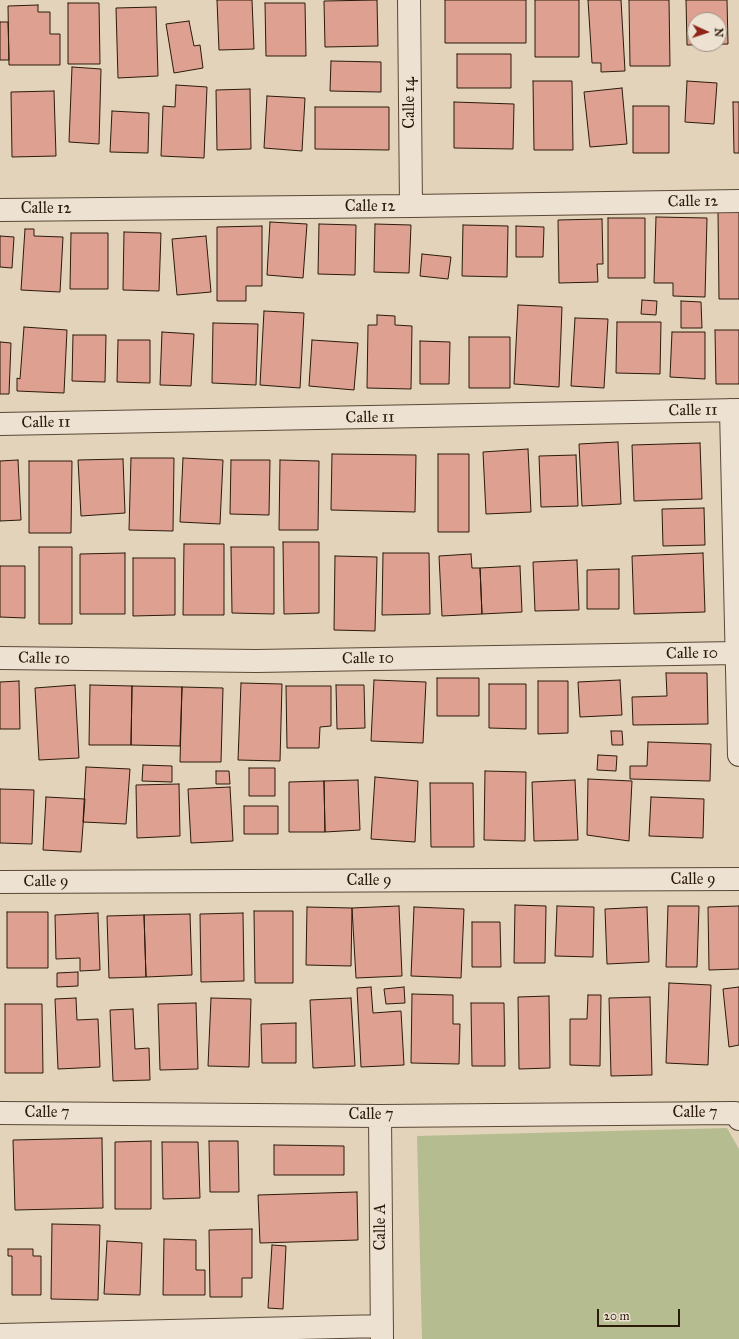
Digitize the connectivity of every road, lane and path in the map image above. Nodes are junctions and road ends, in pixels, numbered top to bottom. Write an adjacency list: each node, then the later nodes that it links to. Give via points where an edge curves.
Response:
1 (409, 0): 3 (street, Calle 14)
2 (739, 201): 3 (street, Calle 12)
3 (410, 206): 4 (street, Calle 12)
4 (0, 210)
5 (735, 410): 6 (street, Calle 11); 7 (street)
6 (0, 424)
7 (736, 654): 8 (street, Calle 10, via 256,661); 9 (street)
8 (0, 658)
9 (739, 755)
10 (739, 879): 11 (street, Calle 9)
11 (0, 882)
12 (0, 1113): 13 (street, Calle 7)
13 (380, 1116): 14 (street, Calle 7, via 735,1113); 15 (street, Calle A)
14 (739, 1120)
15 (382, 1332): 16 (street)
16 (0, 1335)

